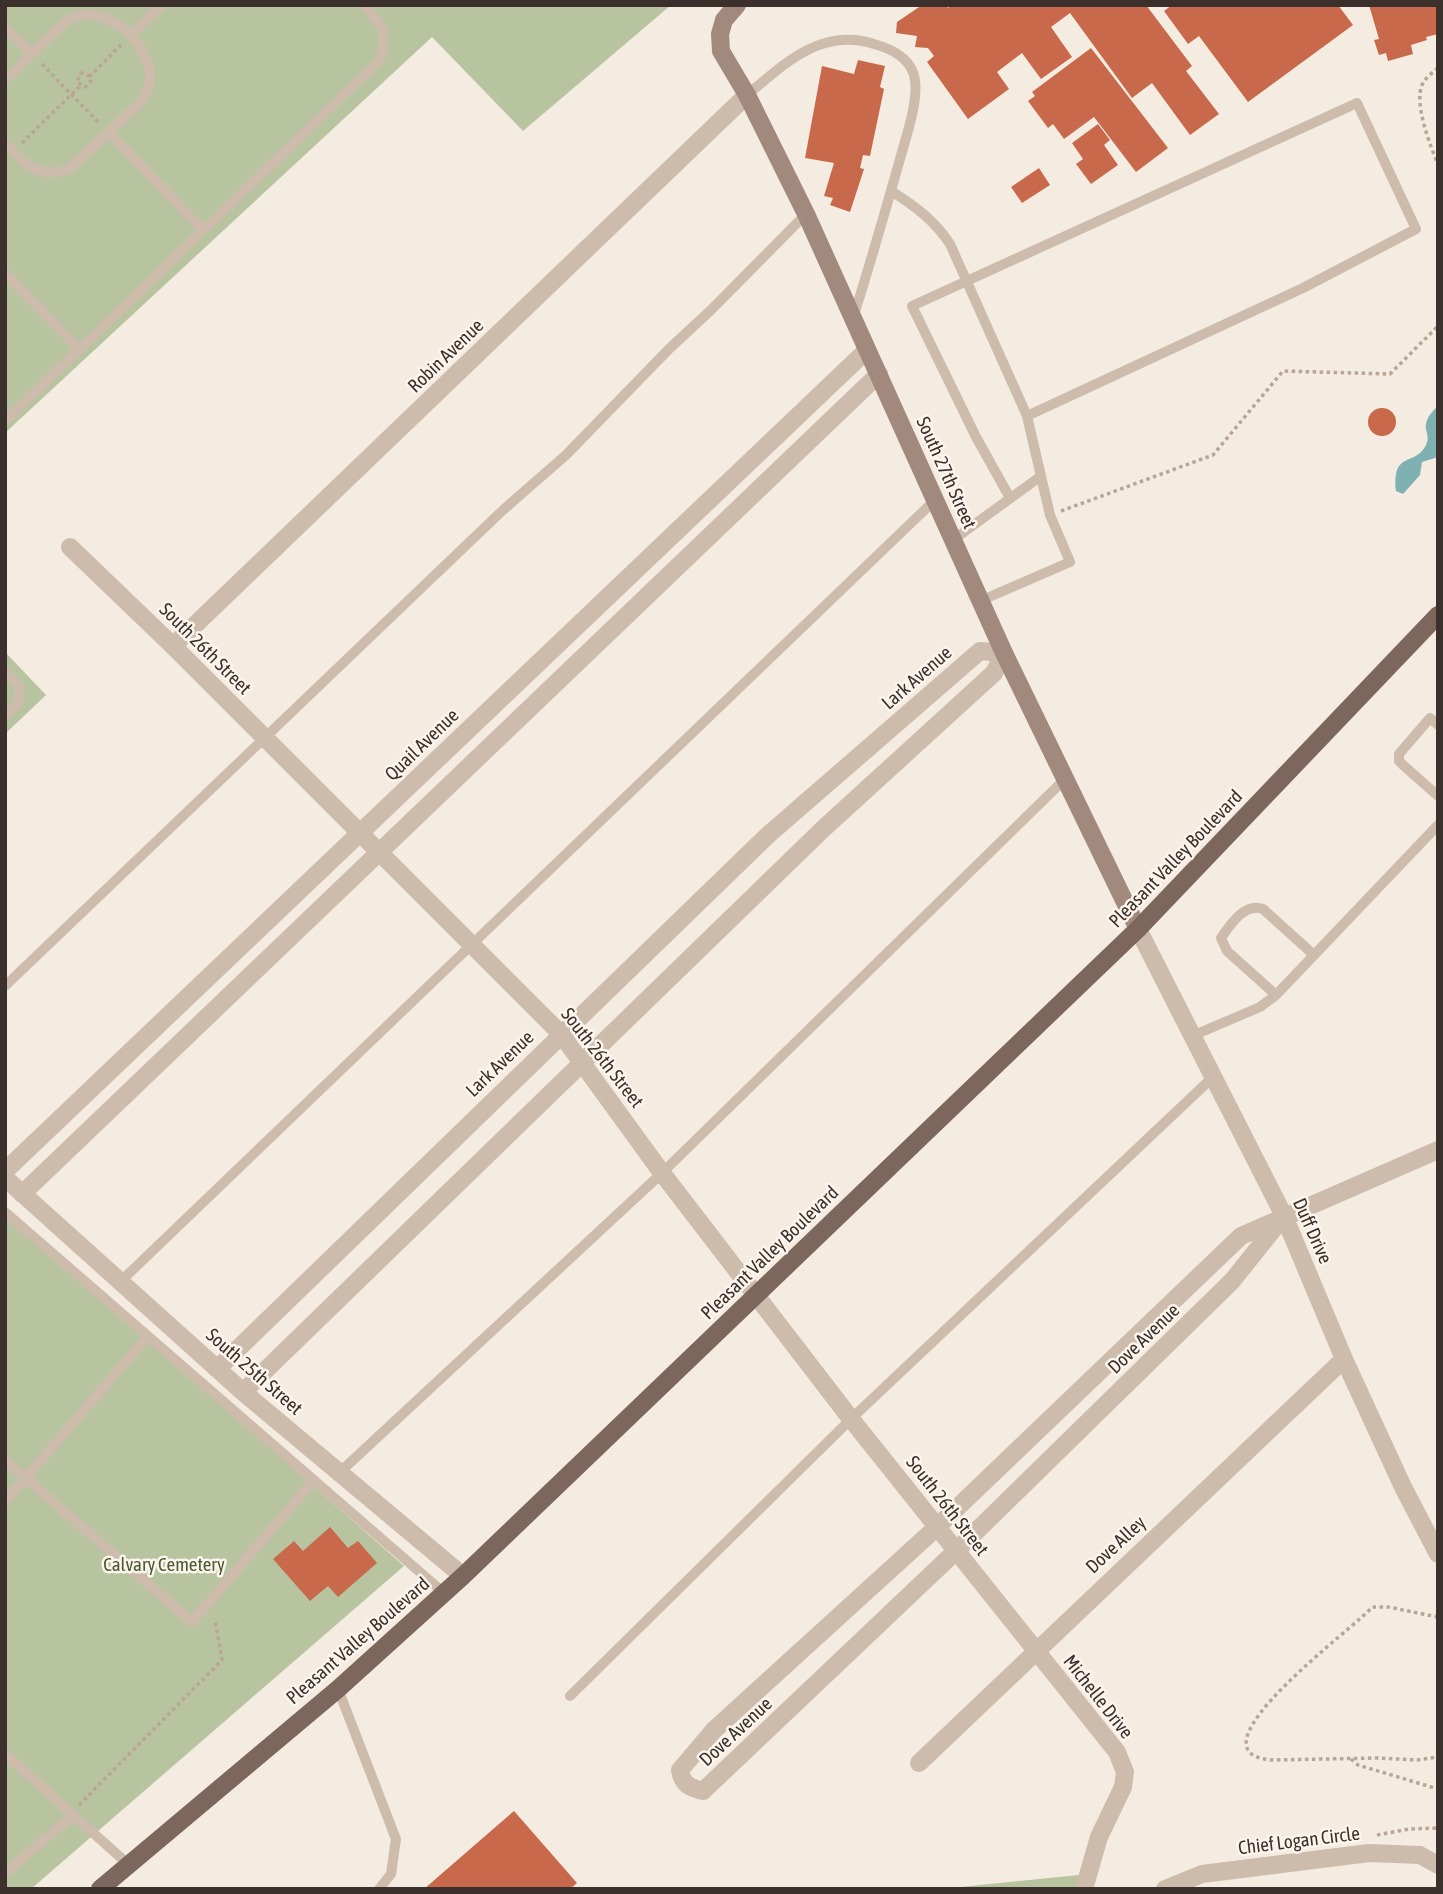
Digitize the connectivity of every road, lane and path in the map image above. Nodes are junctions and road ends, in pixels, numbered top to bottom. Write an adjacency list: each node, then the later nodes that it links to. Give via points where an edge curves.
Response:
1 (162, 5): 5 (lane)
2 (364, 5): 18 (lane, via 384,31 379,61)
3 (737, 5): 12 (street, South 27th Street, via 724,20 720,51)
4 (5, 27): 6 (lane)
5 (131, 35): 6 (lane, via 104,16 77,14); 8 (path); 13 (lane, via 146,60 148,88 144,99)
6 (31, 53): 9 (lane); 11 (path)
7 (1438, 68): 15 (path, via 1422,84 1420,101)
8 (90, 76): 10 (path, via 89,85); 10 (path, via 81,73 77,77)
9 (5, 80)
10 (80, 86): 11 (path)
11 (71, 94): 13 (path); 14 (path)
12 (747, 95): 16 (lane, via 793,56 823,43 869,42 898,53 911,68 915,91); 17 (street, South 27th Street); 36 (street, Robin Avenue)
13 (108, 133): 14 (lane, via 69,169 57,173 45,174); 18 (lane)
14 (8, 151)
15 (1438, 164)
16 (891, 191): 20 (lane, via 941,230); 21 (lane)
17 (806, 214): 21 (street, South 27th Street); 43 (lane, via 566,455)
18 (203, 230): 23 (lane)
19 (5, 273): 23 (lane)
20 (967, 280): 26 (lane); 26 (lane, via 1357,103 1416,229 1303,288); 29 (lane, via 912,306)
21 (853, 318): 24 (street, South 27th Street)
22 (1438, 326): 31 (path, via 1390,374 1283,371 1213,456)
23 (79, 350): 27 (lane)
24 (867, 350): 25 (street, South 27th Street); 39 (street, Quail Avenue)
25 (879, 374): 30 (street, South 27th Street); 40 (street)
26 (1027, 416): 28 (lane)
27 (5, 421)
28 (1041, 476): 29 (lane); 31 (lane)
29 (1010, 498): 32 (lane)
30 (935, 500): 32 (street, South 27th Street); 50 (lane)
31 (1050, 515): 34 (lane, via 1070,562)
32 (953, 540): 34 (street, South 27th Street)
33 (70, 547): 36 (street, South 26th Street)
34 (980, 601): 37 (street, South 27th Street)
35 (1438, 615): 49 (main road, Pleasant Valley Boulevard)
36 (173, 646): 43 (street, South 26th Street)
37 (1004, 653): 44 (street, South 27th Street); 56 (street, Lark Avenue, via 980,651 768,835); 58 (street, via 994,673 823,829)
38 (5, 671): 41 (lane, via 19,686 19,702)
39 (524, 677): 40 (street); 47 (street, Quail Avenue)
40 (543, 697): 48 (street)
41 (5, 716)
42 (1435, 718): 45 (lane, via 1402,748 1399,761)
43 (266, 739): 47 (street, South 26th Street); 54 (lane)
44 (1065, 779): 49 (street, South 27th Street); 64 (lane)
45 (1438, 796)
46 (1438, 825): 51 (lane)
47 (360, 833): 48 (street, South 26th Street); 52 (street, Quail Avenue)
48 (381, 853): 50 (street, South 26th Street); 53 (street)
49 (1138, 929): 57 (street, Duff Drive); 70 (main road, Pleasant Valley Boulevard)
50 (472, 945): 56 (street, South 26th Street); 69 (lane)
51 (1314, 955): 55 (lane); 55 (lane, via 1263,909 1246,909 1225,932 1222,943)
52 (222, 965): 53 (street); 60 (street, Quail Avenue)
53 (242, 985): 61 (street)
54 (5, 986)
55 (1276, 995): 57 (lane, via 1260,1007)
56 (561, 1034): 58 (street, South 26th Street); 73 (street, Lark Avenue)
57 (1192, 1037): 59 (street, Duff Drive)
58 (582, 1062): 64 (street, South 26th Street); 74 (street)
59 (1213, 1077): 68 (street, Duff Drive); 75 (lane)
60 (80, 1100): 61 (street); 63 (street, Quail Avenue)
61 (100, 1120): 66 (street)
62 (1438, 1150): 68 (street, Dove Avenue)
63 (5, 1171)
64 (662, 1173): 70 (street, South 26th Street); 77 (lane)
65 (5, 1178): 66 (street, South 25th Street)
66 (22, 1194): 69 (street, South 25th Street)
67 (5, 1212): 71 (lane)
68 (1284, 1216): 72 (street, Duff Drive); 81 (street, Dove Avenue, via 1241,1236); 82 (street, Dove Avenue, via 1232,1281)
69 (120, 1282): 73 (street, South 25th Street)
70 (757, 1295): 75 (street, South 26th Street); 84 (main road, Pleasant Valley Boulevard)
71 (148, 1336): 78 (lane); 79 (lane)
72 (1344, 1359): 83 (street, Duff Drive); 88 (street, Dove Alley)
73 (217, 1369): 74 (street, South 25th Street)
74 (243, 1392): 77 (street, South 25th Street)
75 (851, 1419): 81 (street, South 26th Street); 90 (lane)
76 (5, 1460): 78 (lane)
77 (339, 1473): 84 (street, South 25th Street)
78 (26, 1478): 80 (lane); 86 (lane, via 192,1622)
79 (314, 1480): 85 (lane); 86 (lane)
80 (5, 1502)
81 (937, 1527): 82 (street, South 26th Street); 82 (street, Dove Avenue, via 714,1730 680,1770 681,1778 690,1788 703,1791)
82 (956, 1551): 88 (street, South 26th Street)
83 (1438, 1554)
84 (463, 1576): 85 (main road, Pleasant Valley Boulevard)
85 (444, 1593): 89 (main road, Pleasant Valley Boulevard)
86 (212, 1600): 96 (path, via 222,1660 86,1796)
87 (1438, 1617): 93 (path, via 1372,1607 1274,1696 1247,1734 1247,1749 1260,1759)
88 (1035, 1651): 94 (street, Dove Alley); 104 (street, Michelle Drive, via 1117,1752 1125,1772)
89 (338, 1689): 99 (main road, Pleasant Valley Boulevard); 103 (lane, via 396,1839 391,1874)
90 (570, 1696)
91 (5, 1754): 96 (lane)
92 (1438, 1757): 93 (path)
93 (1350, 1759): 95 (path)
94 (919, 1763)
95 (1438, 1789)
96 (72, 1816): 99 (lane); 101 (lane)
97 (1438, 1828): 98 (path, via 1378,1834)
98 (1369, 1853): 100 (street, Chief Logan Circle, via 1420,1855); 105 (street, Chief Logan Circle, via 1202,1874)
99 (129, 1865): 102 (main road, Pleasant Valley Boulevard)
100 (1438, 1866)
101 (5, 1873)
102 (100, 1889)
103 (379, 1889)
104 (1084, 1889)
105 (1165, 1889)

